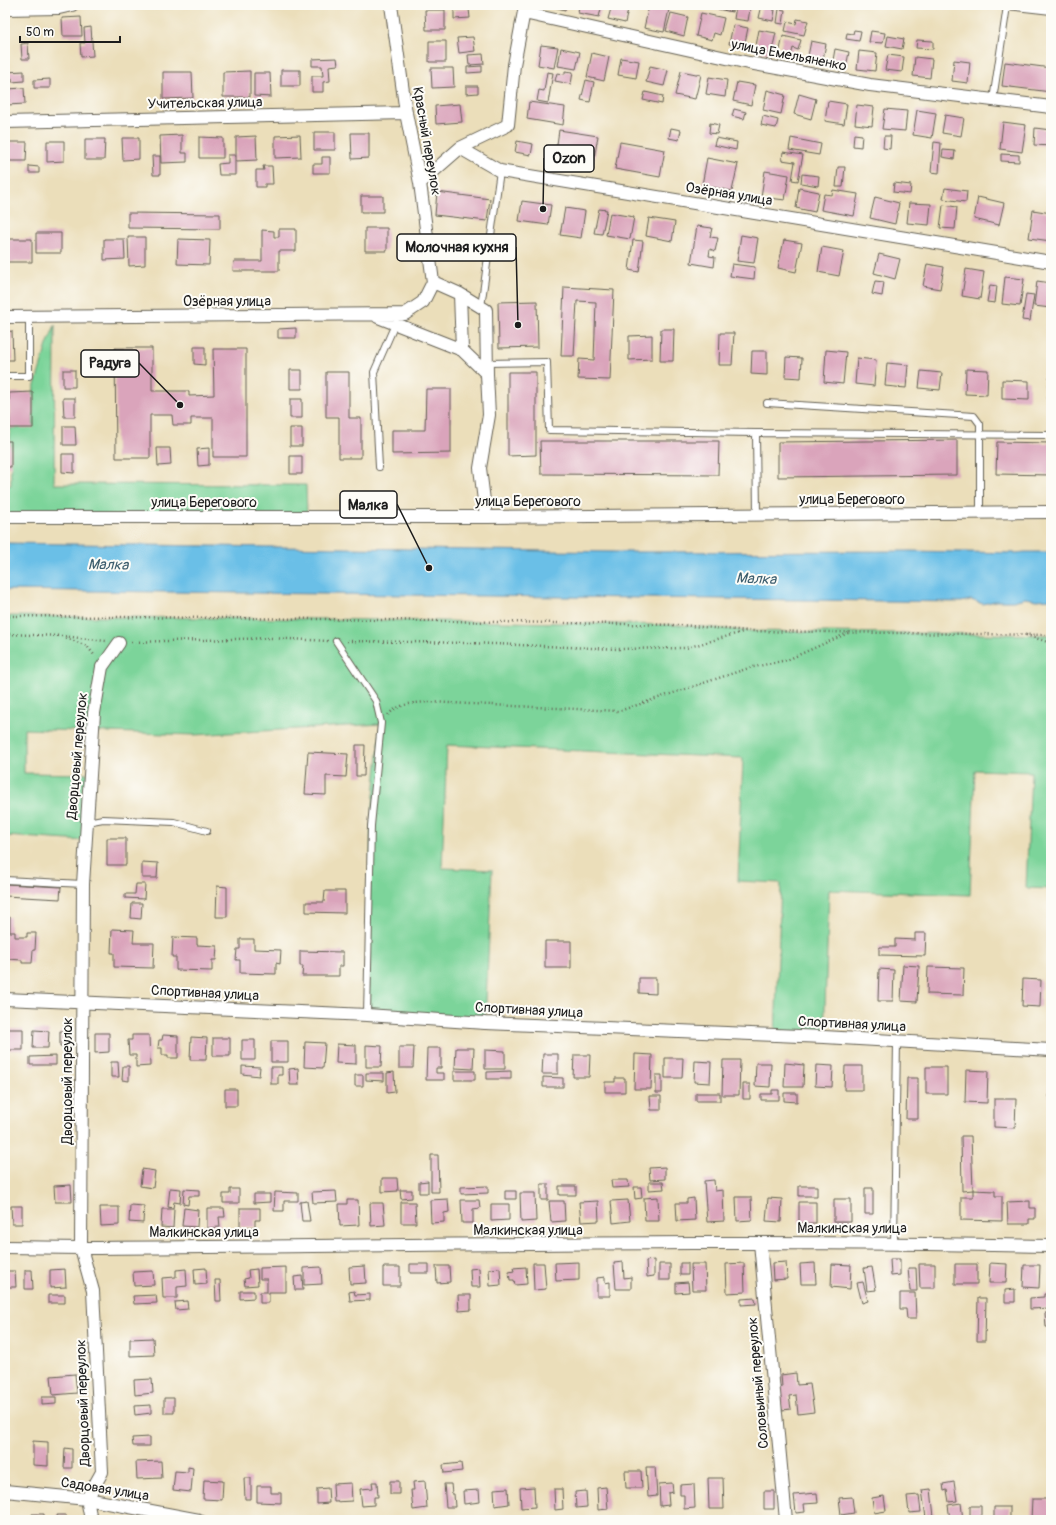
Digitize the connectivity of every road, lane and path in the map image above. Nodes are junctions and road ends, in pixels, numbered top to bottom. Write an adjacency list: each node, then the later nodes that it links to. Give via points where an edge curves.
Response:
1 (72, 5): 3 (street, via 59,8)
2 (391, 5): 8 (street, Красный переулок)
3 (5, 9)
4 (525, 9): 6 (street, улица Емельяненко, via 749,63 870,85); 10 (street, via 514,65 508,125)
5 (1051, 11): 6 (lane, via 1007,6)
6 (993, 100): 7 (street, улица Емельяненко)
7 (1051, 107)
8 (406, 113): 9 (street, Учительская улица); 12 (street, Красный переулок)
9 (5, 122)
10 (460, 148): 11 (street, Озёрная улица); 12 (street)
11 (500, 171): 13 (street, Озёрная улица); 16 (lane)
12 (420, 183): 14 (street, Красный переулок)
13 (1051, 262)
14 (433, 282): 15 (street); 18 (street, via 422,302)
15 (460, 294): 16 (street); 22 (street)
16 (481, 307): 23 (street, via 486,310)
17 (371, 314): 18 (street, Озёрная улица); 20 (street, Озёрная улица); 21 (street)
18 (405, 314): 21 (lane)
19 (5, 317): 20 (street, Озёрная улица)
20 (28, 317): 24 (lane, via 29,376)
21 (394, 323): 22 (street); 29 (lane, via 374,372)
22 (462, 350): 23 (street)
23 (487, 369): 26 (lane, via 548,362 549,430); 34 (street, via 489,415 480,468)
24 (5, 376)
25 (767, 403): 27 (lane, via 974,416 980,424)
26 (756, 433): 27 (lane); 32 (lane)
27 (980, 434): 28 (lane); 31 (lane)
28 (1051, 435)
29 (379, 467)
30 (1051, 512): 31 (street, улица Берегового)
31 (980, 513): 32 (street, улица Берегового)
32 (757, 514): 34 (street, улица Берегового)
33 (5, 517): 34 (street, улица Берегового)
34 (486, 517)
35 (5, 617): 36 (path, via 393,620 680,626)
36 (748, 631): 37 (path); 42 (path, via 686,648 618,649)
37 (850, 632): 39 (path); 46 (path, via 787,660 749,668 619,710 429,702 406,704 392,710)
38 (5, 634): 41 (path)
39 (1023, 634): 40 (path); 44 (path)
40 (1051, 635)
41 (62, 636): 43 (path); 45 (path, via 86,646)
42 (336, 641): 43 (path, via 270,638); 46 (lane, via 376,701)
43 (119, 642): 45 (street, Дворцовый переулок)
44 (1051, 644)
45 (102, 667): 47 (street, Дворцовый переулок, via 94,713)
46 (381, 723): 53 (lane, via 371,826)
47 (86, 822): 48 (lane, via 103,819 174,822); 50 (street, Дворцовый переулок)
48 (208, 831)
49 (5, 880): 50 (lane)
50 (83, 884): 52 (street, Дворцовый переулок)
51 (5, 998): 52 (street, Спортивная улица)
52 (82, 1002): 53 (street, Спортивная улица); 60 (street, Дворцовый переулок)
53 (367, 1015): 54 (street, Спортивная улица, via 486,1023)
54 (897, 1041): 55 (street, Спортивная улица); 57 (lane)
55 (1051, 1050)
56 (760, 1243): 57 (street, Малкинская улица); 60 (street, Малкинская улица); 65 (street, Соловьиный переулок)
57 (894, 1243): 58 (street, Малкинская улица)
58 (1051, 1246)
59 (5, 1247): 60 (street, Малкинская улица)
60 (81, 1248): 62 (street, Дворцовый переулок, via 93,1291 102,1467 102,1472)
61 (5, 1491): 62 (street, Садовая улица)
62 (88, 1499): 63 (street); 64 (street, Садовая улица)
63 (91, 1520)
64 (199, 1520)
65 (786, 1520)

